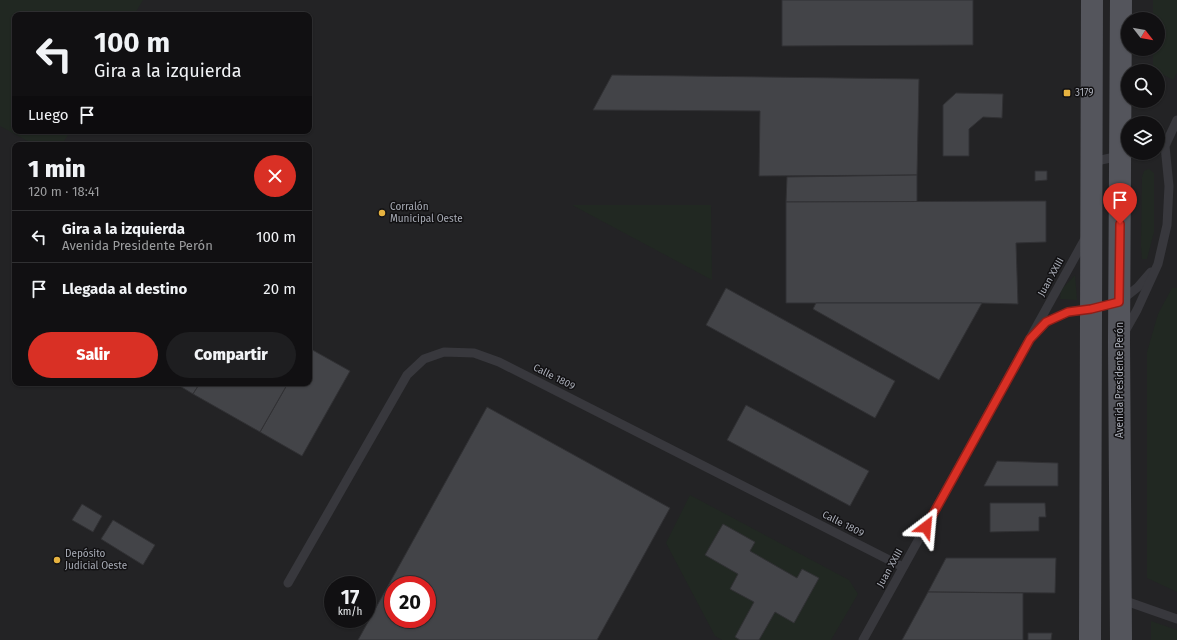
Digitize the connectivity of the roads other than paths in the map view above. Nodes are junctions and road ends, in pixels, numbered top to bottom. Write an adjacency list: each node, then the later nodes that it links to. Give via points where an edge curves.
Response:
1 (1092, 0): 9 (main road)
2 (1121, 0): 3 (main road, Avenida Presidente Perón)
3 (1126, 116)
4 (1177, 120): 5 (lane)
5 (1165, 142)
6 (1121, 155): 9 (lane)
7 (1127, 160): 12 (main road, Avenida Presidente Perón)
8 (1164, 160): 11 (lane, via 1169,194 1167,225)
9 (1092, 162): 10 (main road)
10 (1092, 226): 13 (main road); 14 (lane, Juan XXIII)
11 (1158, 264): 12 (lane, Juan XXIII, via 1138,287); 15 (lane)
12 (1119, 302): 13 (lane, Juan XXIII); 15 (main road, Avenida Presidente Perón)
13 (1091, 309): 14 (lane, Juan XXIII, via 1068,312 1046,322); 21 (main road)
14 (1030, 339): 16 (lane, Juan XXIII)
15 (1119, 342): 18 (main road, Avenida Presidente Perón)
16 (903, 567): 17 (lane, Calle 1809, via 499,362 474,353 444,352 424,359 407,375); 20 (lane, Juan XXIII)
17 (288, 583)
18 (1120, 599): 19 (lane); 22 (main road, Avenida Presidente Perón)
19 (1177, 619)
20 (863, 640)
21 (1090, 640)
22 (1121, 640)

